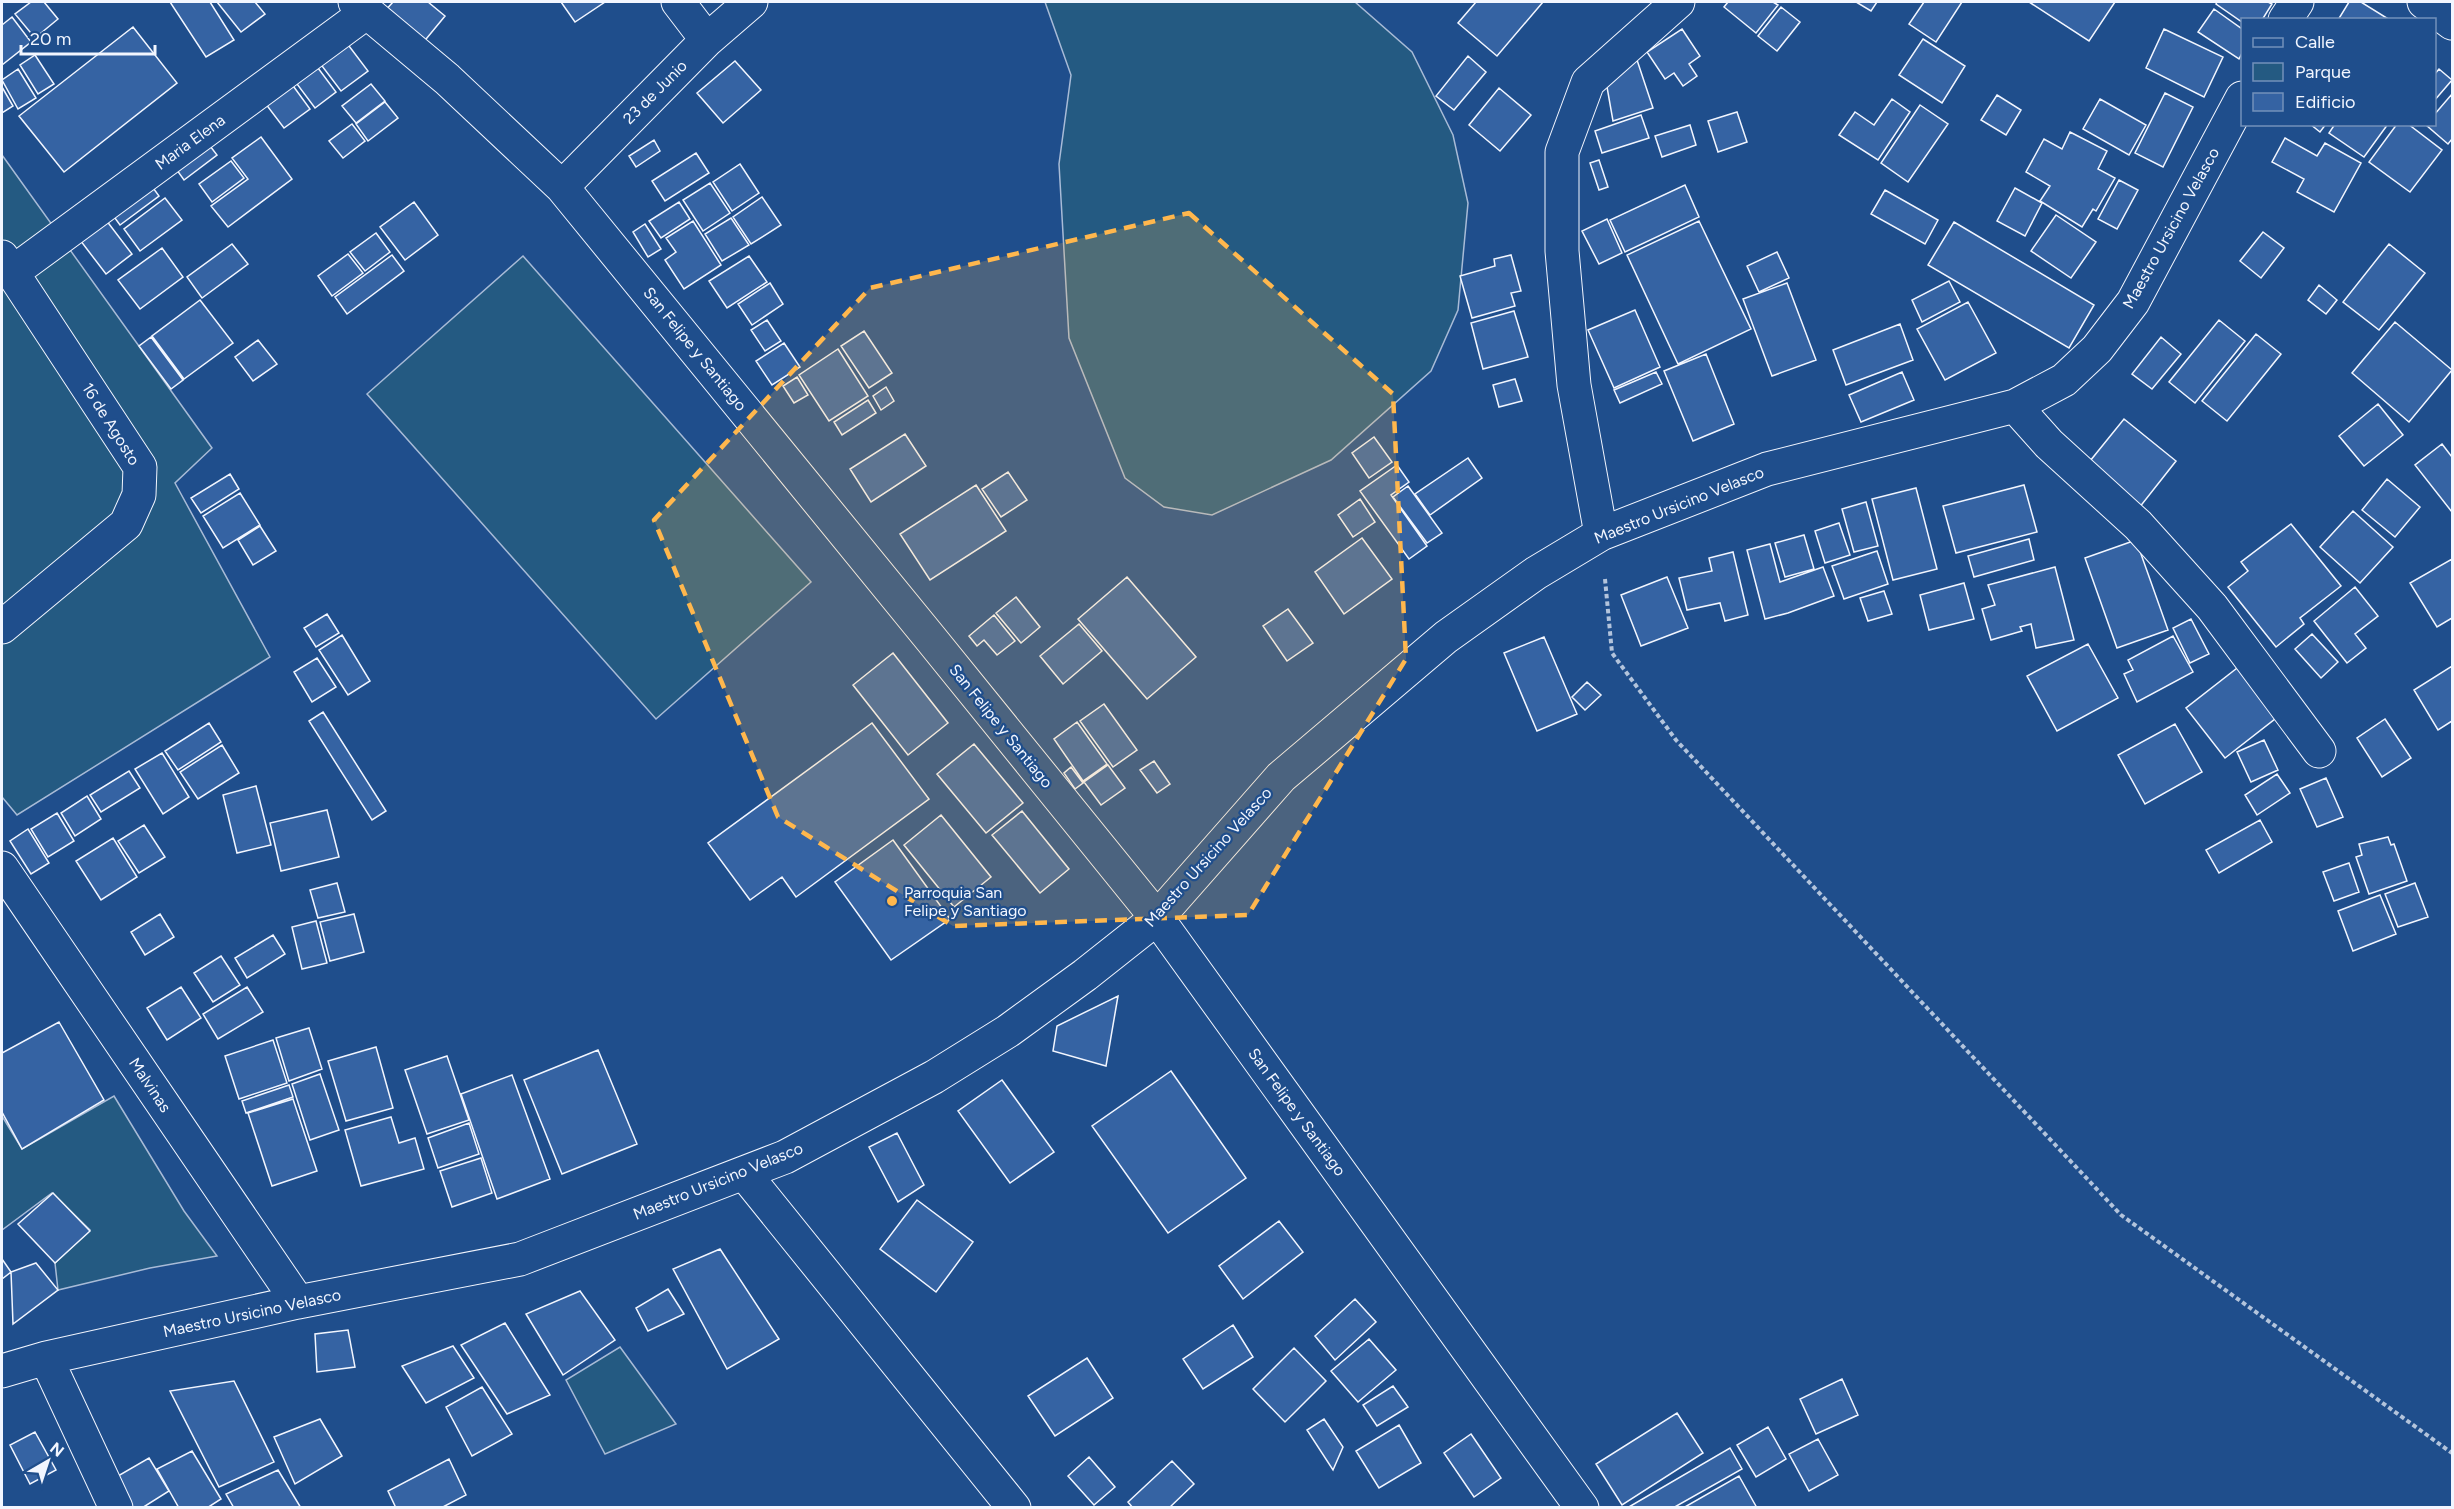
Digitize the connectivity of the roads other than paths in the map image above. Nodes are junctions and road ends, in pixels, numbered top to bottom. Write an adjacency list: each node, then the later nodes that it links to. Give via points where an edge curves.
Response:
1 (678, 2): 9 (street)
2 (751, 2): 9 (street, 23 de Junio)
3 (1678, 2): 14 (street, via 1588,82 1562,152 1562,251 1574,385)
4 (2297, 2): 7 (street)
5 (2424, 2): 8 (street)
6 (361, 7): 11 (street, San Felipe y Santiago, via 447,79); 12 (street, Maria Elena)
7 (2286, 18)
8 (2452, 23)
9 (706, 40): 11 (street, 23 de Junio)
10 (2241, 100): 13 (street, Maestro Ursicino Velasco, via 2133,302 2097,350 2064,380)
11 (562, 186): 18 (street, San Felipe y Santiago)
12 (7, 265): 15 (street, 16 de Agosto, via 140,467 139,495 126,524)
13 (2015, 406): 14 (street, Maestro Ursicino Velasco, via 1767,470); 16 (street, via 2049,444 2138,525 2212,606)
14 (1601, 534): 18 (street, Maestro Ursicino Velasco, via 1536,573 1446,637 1359,708 1281,777)
15 (2, 627)
16 (2319, 751)
17 (2, 868): 20 (street, Malvinas)
18 (1157, 918): 19 (street, Maestro Ursicino Velasco, via 1008,1031 934,1077 785,1158); 25 (street, San Felipe y Santiago)
19 (744, 1173): 20 (street, Maestro Ursicino Velasco, via 520,1258); 23 (street)
20 (298, 1302): 21 (street, Maestro Ursicino Velasco)
21 (46, 1358): 22 (street, Maestro Ursicino Velasco); 24 (street)
22 (2, 1371)
23 (999, 1502)
24 (117, 1508)
25 (1582, 1508)

